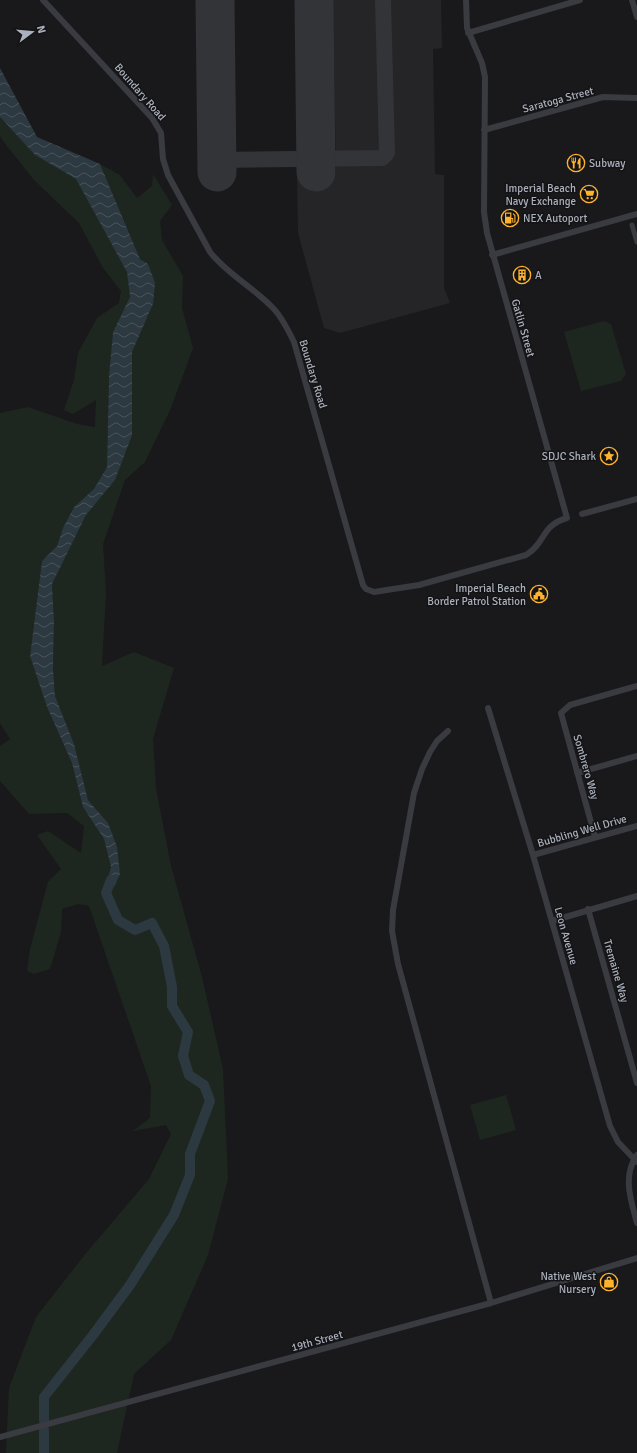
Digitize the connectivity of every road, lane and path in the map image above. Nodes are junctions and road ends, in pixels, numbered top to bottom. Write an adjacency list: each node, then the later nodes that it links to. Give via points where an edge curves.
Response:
1 (43, 0): 15 (street, Boundary Road, via 152,118 161,134 163,159 168,175 210,252 218,262 273,308 285,324 294,342 366,589 374,592 419,585 483,570 520,557 531,552 539,544 552,524)
2 (466, 0): 6 (street, Gatlin Street)
3 (580, 0): 6 (street)
4 (632, 0): 5 (street)
5 (637, 17)
6 (468, 33): 8 (street, Gatlin Street, via 484,70)
7 (637, 98): 8 (street, Saratoga Street, via 603,98)
8 (484, 130): 12 (street, Gatlin Street, via 484,212)
9 (637, 214): 12 (street)
10 (632, 225): 11 (street)
11 (637, 242)
12 (492, 254): 15 (street, Gatlin Street)
13 (637, 499): 14 (street)
14 (582, 514)
15 (567, 518)
16 (637, 686): 20 (street, Sombrero Way, via 570,705 561,713)
17 (488, 708): 23 (street, Leon Avenue)
18 (448, 731): 31 (street, via 430,752 415,786 393,910 392,931 398,964)
19 (637, 756): 20 (street)
20 (578, 773): 22 (street, Sombrero Way)
21 (637, 826): 22 (street, Bubbling Well Drive)
22 (595, 837): 23 (street, Bubbling Well Drive)
23 (533, 855): 26 (street, Leon Avenue)
24 (637, 896): 25 (street)
25 (588, 909): 26 (street); 27 (street, Tremaine Way)
26 (552, 921): 28 (street, Leon Avenue, via 610,1126 618,1142)
27 (637, 1083)
28 (636, 1159): 29 (street, via 629,1178 629,1196)
29 (637, 1223)
30 (637, 1258): 31 (street, 19th Street)
31 (491, 1303): 32 (street, 19th Street)
32 (0, 1437)

